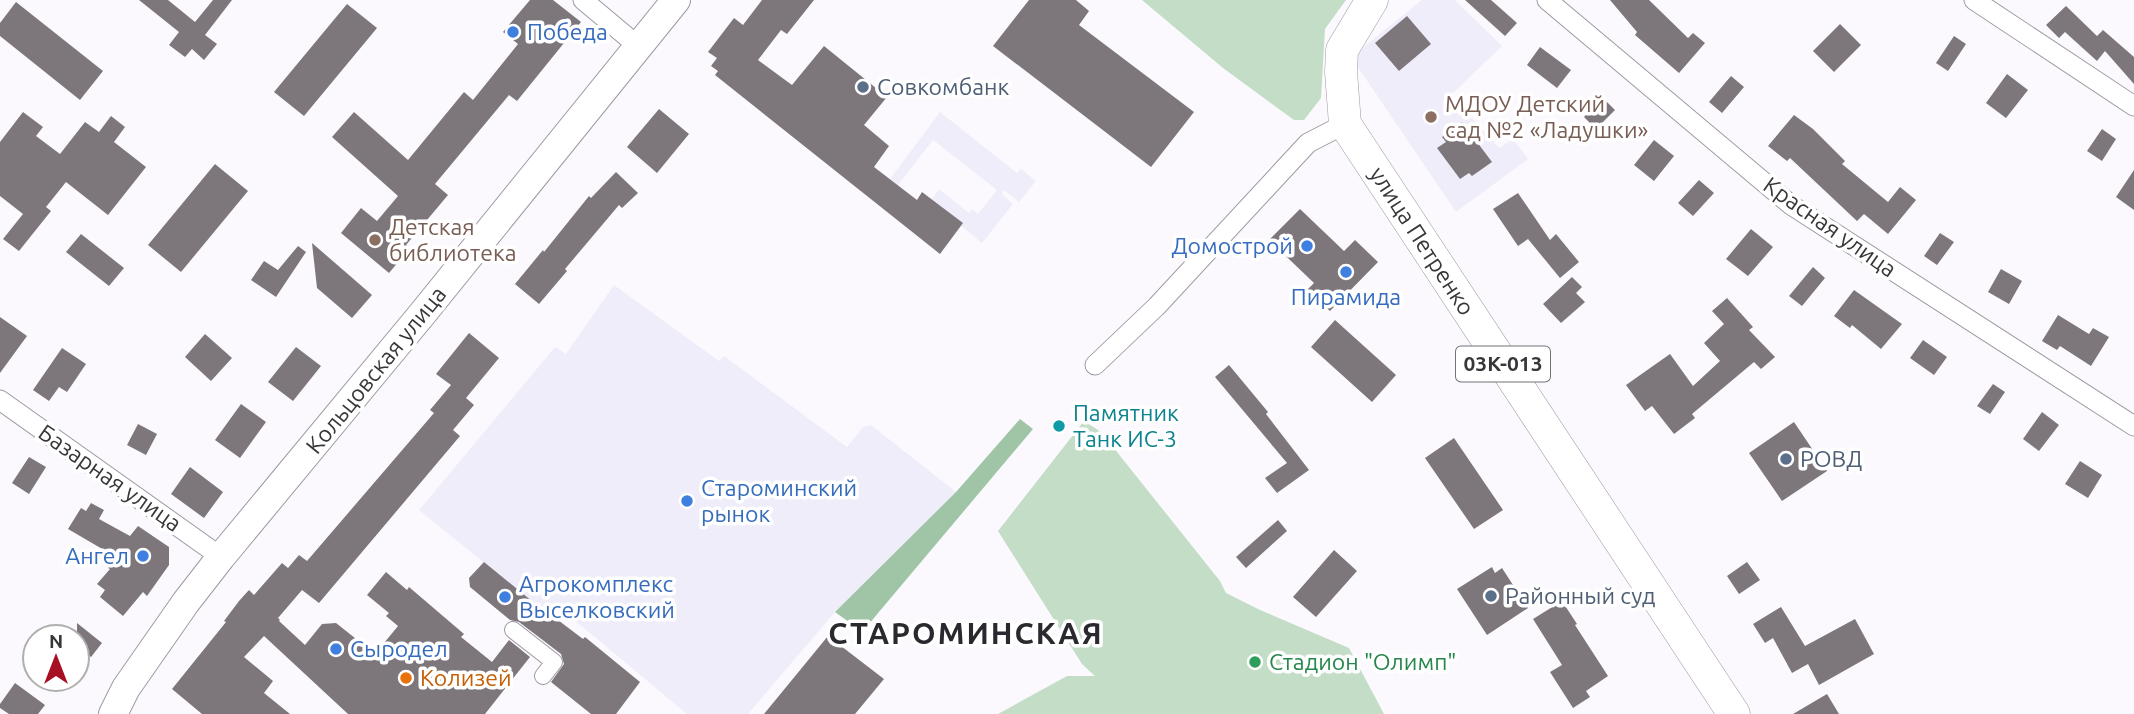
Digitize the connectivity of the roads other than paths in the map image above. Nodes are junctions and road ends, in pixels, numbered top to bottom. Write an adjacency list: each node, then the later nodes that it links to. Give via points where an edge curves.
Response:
1 (583, 0): 6 (street)
2 (676, 0): 6 (main road, Кольцовская улица)
3 (1371, 0): 8 (main road, улица Петренко / 03К-013, via 1342,50)
4 (1547, 0): 11 (street, Красная улица, via 1791,205)
5 (1974, 0): 7 (street)
6 (638, 46): 12 (main road, Кольцовская улица)
7 (2134, 106)
8 (1345, 124): 9 (street, via 1308,143); 16 (main road, улица Петренко / 03К-013)
9 (1096, 365)
10 (0, 400): 12 (street, Базарная улица)
11 (2134, 426)
12 (220, 557): 15 (main road, Кольцовская улица, via 133,677)
13 (513, 631): 14 (street, via 554,662)
14 (543, 676)
15 (113, 714)
16 (1734, 714)

